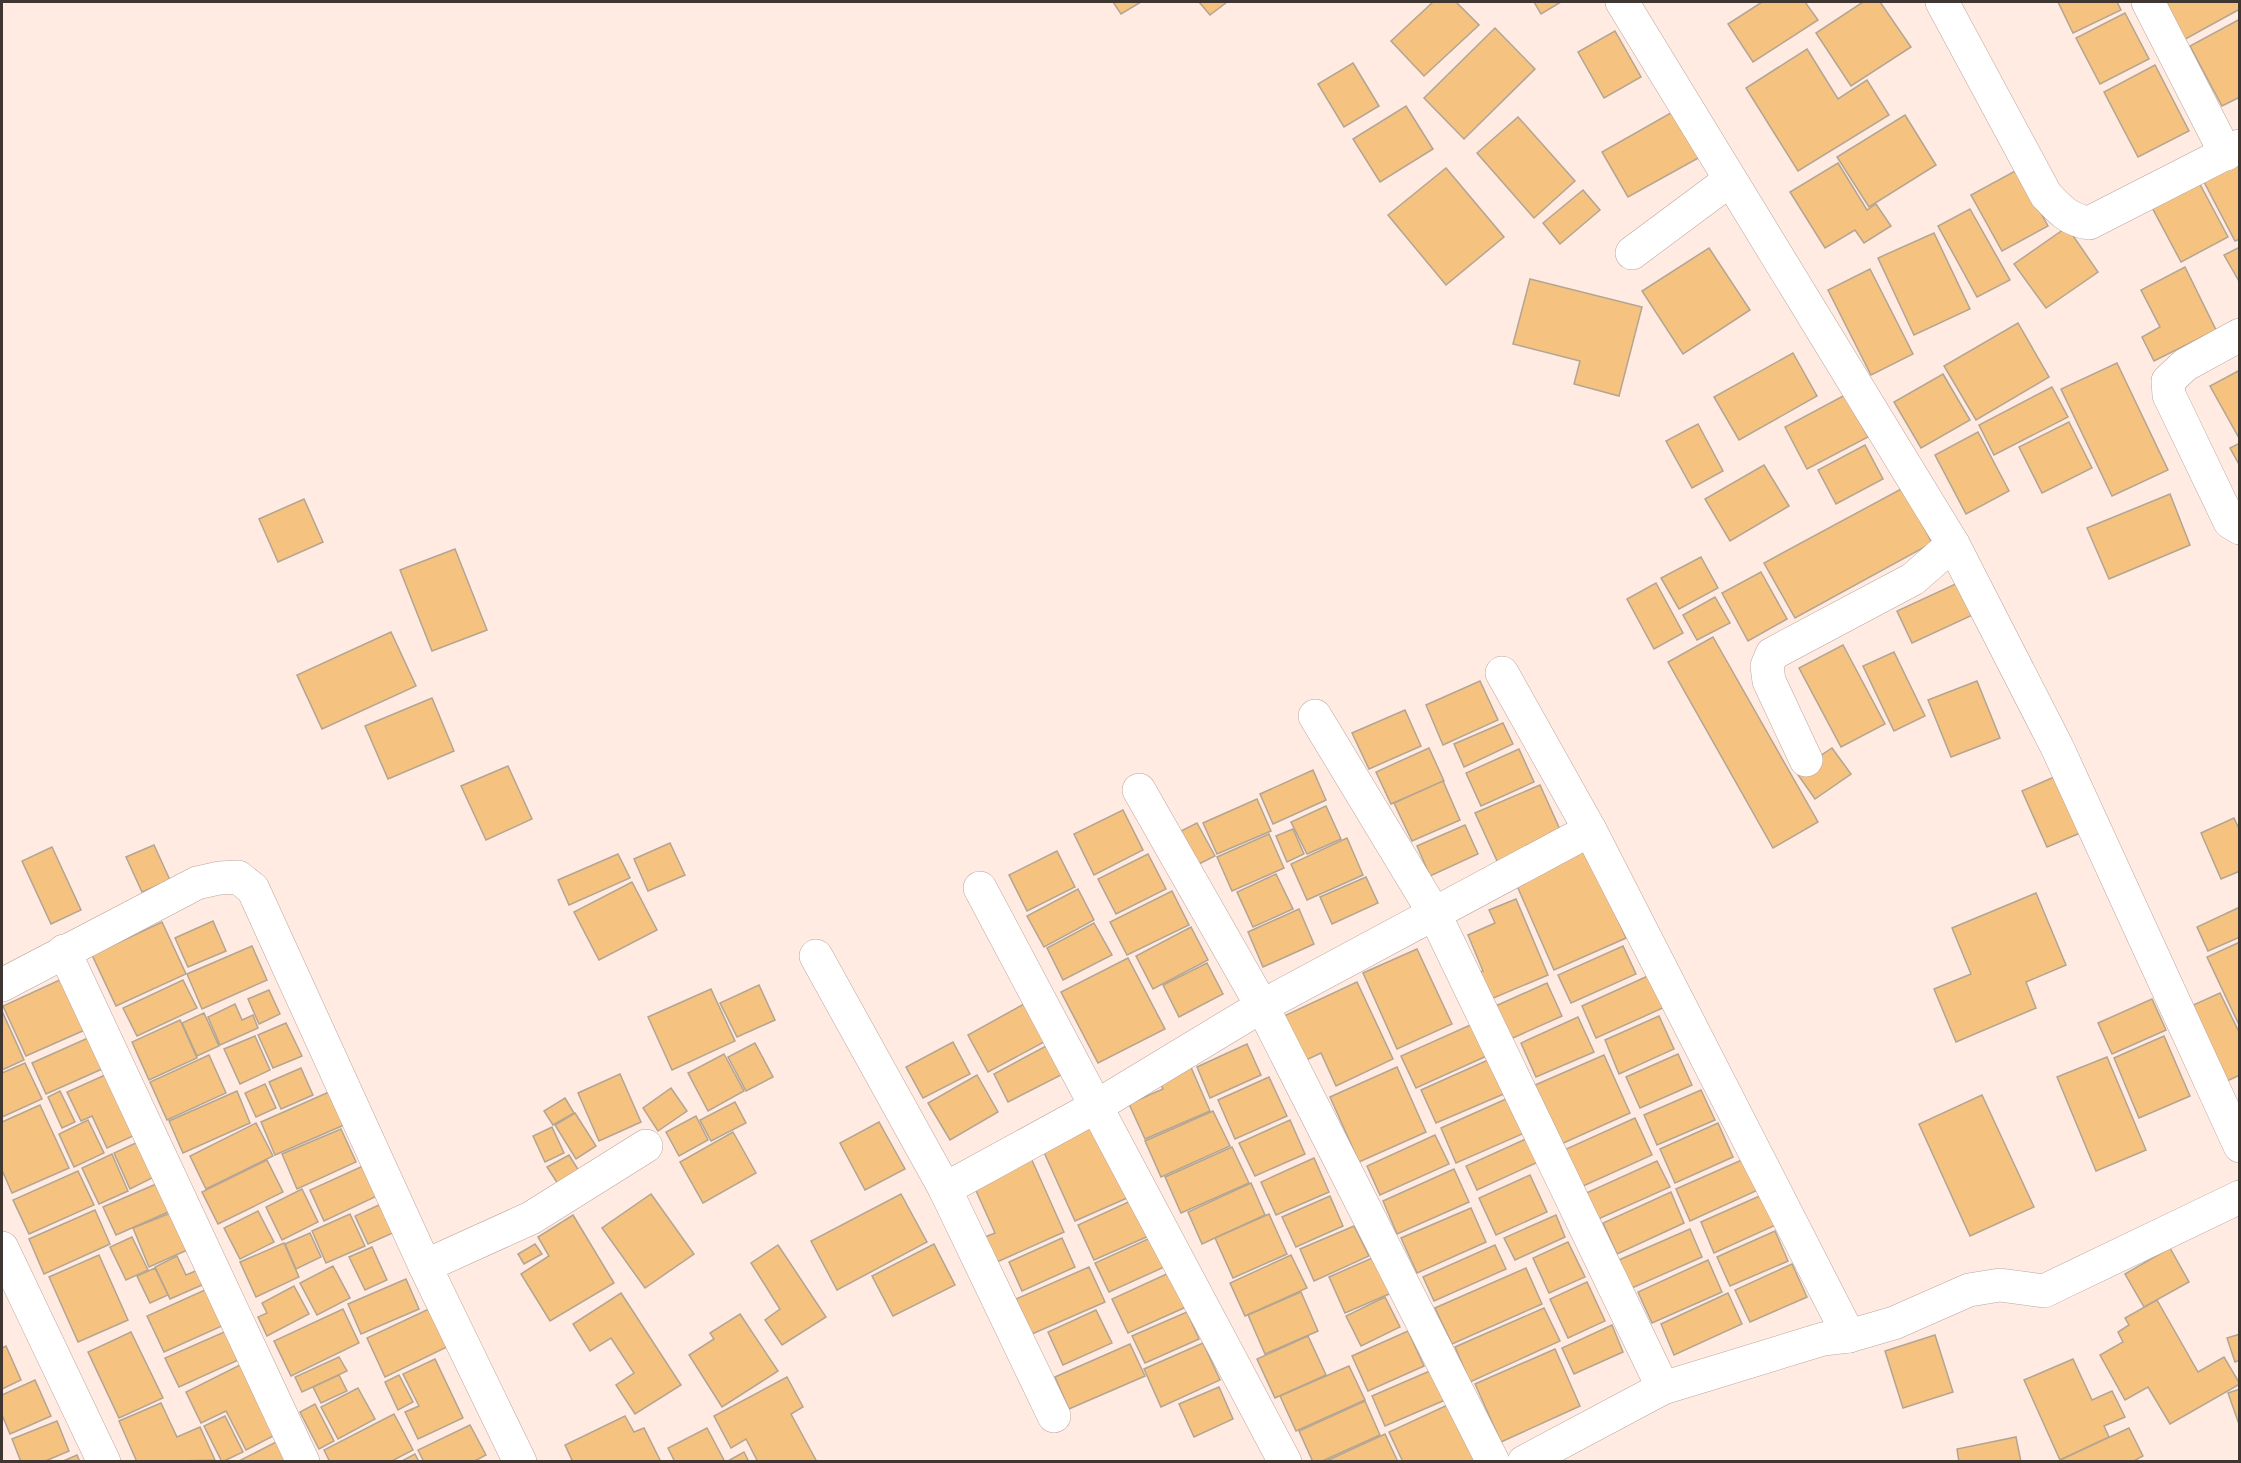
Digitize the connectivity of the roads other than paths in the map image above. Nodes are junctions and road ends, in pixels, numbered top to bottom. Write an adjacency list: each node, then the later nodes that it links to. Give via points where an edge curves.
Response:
1 (1622, 2): 5 (street)
2 (1942, 2): 4 (street, via 2046,195 2076,221 2089,223)
3 (2148, 2): 4 (street)
4 (2233, 150)
5 (1730, 180): 6 (street); 9 (street)
6 (1632, 253)
7 (2240, 336): 8 (street, via 2184,364 2168,381 2169,395 2230,522)
8 (2240, 528)
9 (1953, 544): 12 (street, via 1913,579 1772,654 1767,666 1769,681); 23 (street, via 2057,747)
10 (1502, 673): 14 (street)
11 (1315, 716): 16 (street)
12 (1806, 760)
13 (1139, 790): 20 (street)
14 (1590, 830): 16 (street); 28 (street)
15 (980, 888): 21 (street)
16 (1434, 913): 20 (street); 29 (street)
17 (64, 951): 19 (street); 27 (street, via 197,883 238,877 253,889); 32 (street)
18 (816, 956): 24 (street)
19 (2, 985)
20 (1262, 1006): 21 (street); 35 (street)
21 (1095, 1107): 24 (street); 34 (street)
22 (646, 1146): 27 (street, via 531,1218)
23 (2240, 1146)
24 (945, 1189): 30 (street)
25 (2240, 1197): 28 (street, via 2044,1291 2000,1284 1969,1290 1894,1323)
26 (2, 1248): 31 (street)
27 (425, 1266): 33 (street)
28 (1849, 1336): 29 (street, via 1823,1339)
29 (1663, 1388): 36 (street)
30 (1054, 1416)
31 (104, 1461)
32 (303, 1461)
33 (520, 1461)
34 (1285, 1461)
35 (1493, 1461)
36 (1524, 1461)

